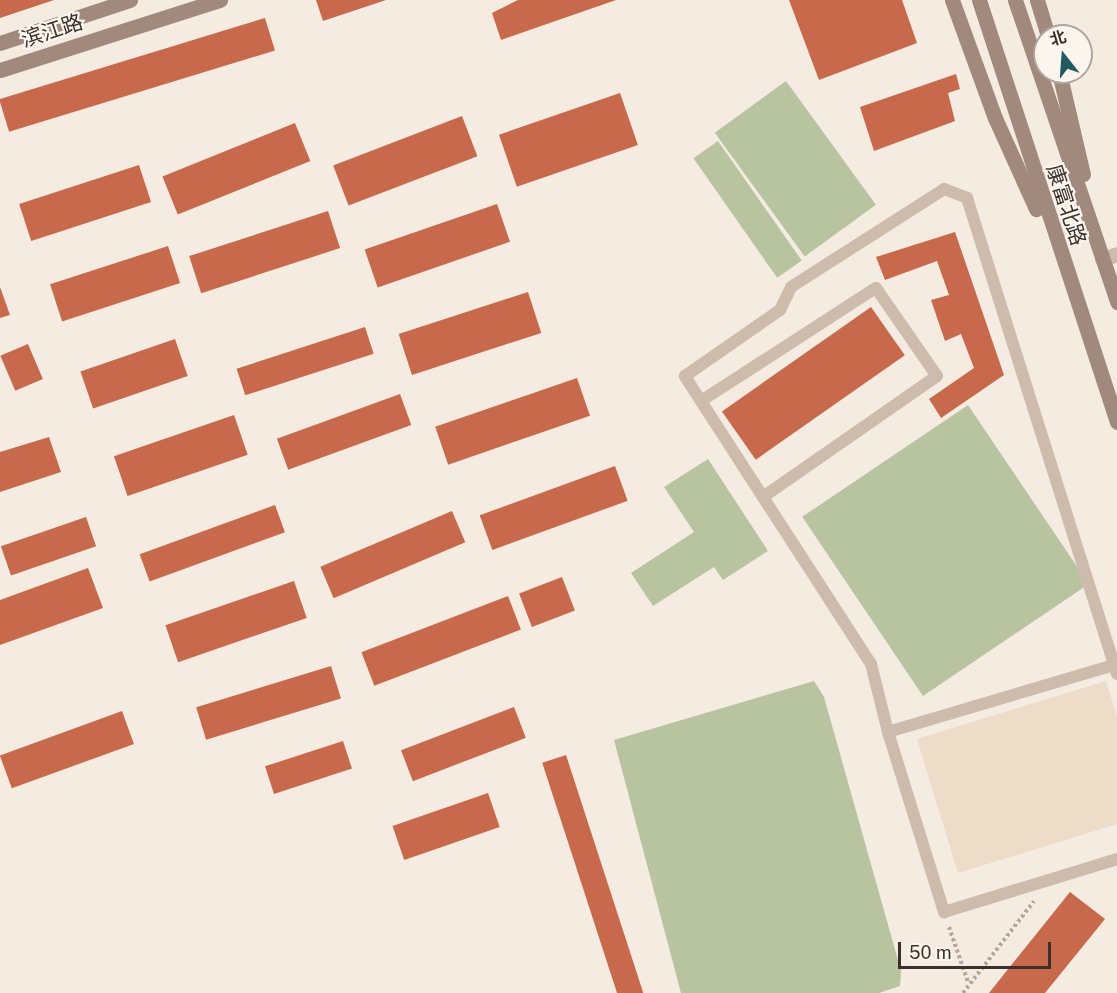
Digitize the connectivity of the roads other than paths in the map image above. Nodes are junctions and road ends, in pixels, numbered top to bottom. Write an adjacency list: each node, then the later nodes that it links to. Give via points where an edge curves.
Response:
1 (130, 0): 8 (main road, 滨江路)
2 (220, 0): 9 (main road, 滨江路)
3 (952, 0): 12 (main road, via 995,118)
4 (979, 0): 12 (main road, 康富北路)
5 (1015, 0): 11 (main road, 康富北路)
6 (1037, 0): 7 (main road)
7 (1044, 24)
8 (0, 43)
9 (0, 70)
10 (1062, 84): 11 (main road)
11 (1110, 256): 13 (main road, 康富北路)
12 (1064, 268): 15 (main road, 康富北路)
13 (1117, 302)
14 (701, 401): 16 (lane); 16 (lane, via 876,288 937,376); 17 (lane, via 685,376 780,310 791,287 944,189 967,198)
15 (1117, 422)
16 (763, 497): 18 (lane, via 871,663)
17 (1115, 670): 18 (lane)
18 (888, 732): 19 (lane, via 944,912)
19 (1117, 859)

